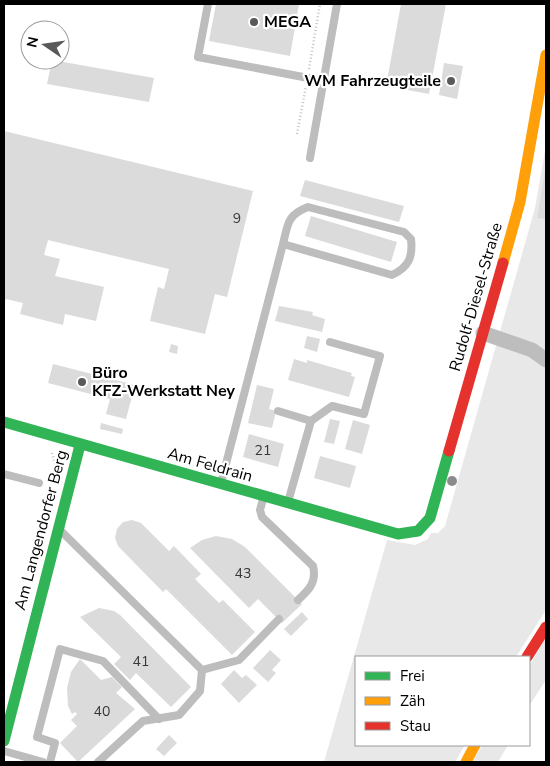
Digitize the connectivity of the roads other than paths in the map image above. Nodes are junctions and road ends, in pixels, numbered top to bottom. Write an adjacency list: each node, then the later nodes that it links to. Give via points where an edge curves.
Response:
1 (208, 4): 4 (lane, via 198,57)
2 (337, 4): 4 (lane)
3 (546, 55): 7 (main road, Rudolf-Diesel-Straße, via 520,202)
4 (324, 81): 5 (lane)
5 (310, 158)
6 (283, 244): 6 (lane, via 290,218 308,207 404,232 411,239 413,254 405,269 392,274); 16 (lane)
7 (484, 333): 9 (street, via 532,350); 20 (main road, Rudolf-Diesel-Straße, via 430,518 423,528)
8 (330, 342): 11 (lane, via 380,356 364,414 332,406)
9 (546, 360)
10 (278, 411): 11 (lane)
11 (311, 421): 18 (lane)
12 (4, 422): 13 (main road, Am Feldrain)
13 (80, 445): 16 (main road, Am Feldrain); 19 (main road, Am Langendorfer Berg)
14 (4, 474): 15 (lane)
15 (39, 483)
16 (221, 485): 17 (main road, Am Feldrain)
17 (264, 497): 18 (main road, Am Feldrain); 21 (lane, via 260,510 262,517 313,566 315,575 310,589)
18 (288, 504): 20 (main road, Am Feldrain, via 391,533)
19 (58, 528): 25 (lane); 27 (main road, Am Langendorfer Berg)
20 (409, 535)
21 (298, 600)
22 (279, 619): 25 (lane, via 239,660)
23 (546, 627): 24 (main road)
24 (528, 656)
25 (202, 670): 26 (lane, via 200,691 179,715)
26 (160, 718): 31 (lane, via 103,661 60,649 37,737 55,743); 32 (lane, via 143,722)
27 (4, 740)
28 (474, 746): 33 (main road)
29 (4, 751): 30 (lane)
30 (43, 762)
31 (50, 762)
32 (98, 762)
33 (466, 762)

